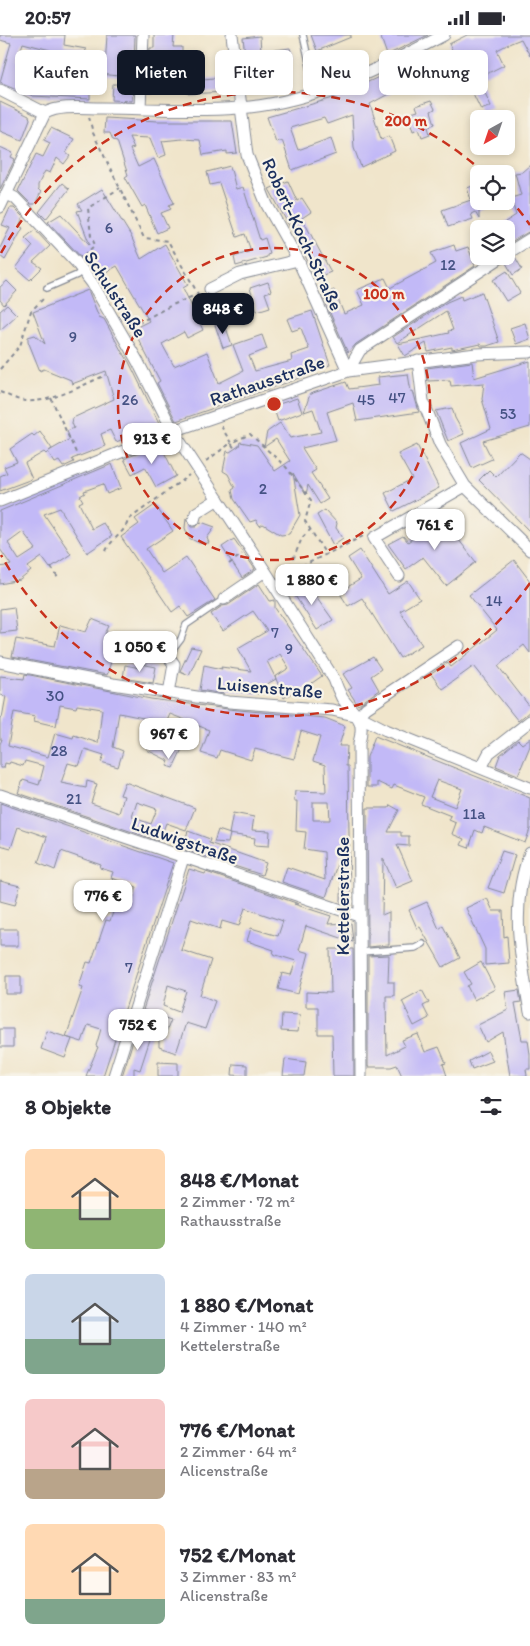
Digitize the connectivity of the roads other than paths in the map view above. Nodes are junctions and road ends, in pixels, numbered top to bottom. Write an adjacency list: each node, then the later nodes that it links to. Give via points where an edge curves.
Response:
1 (144, 35): 9 (street)
2 (232, 35): 10 (street, Robert-Koch-Straße)
3 (303, 35): 5 (lane)
4 (444, 35): 6 (street)
5 (306, 50)
6 (369, 72)
7 (0, 91): 11 (street)
8 (310, 95): 10 (street)
9 (140, 108): 10 (street); 11 (street, via 53,109)
10 (239, 108): 16 (street, Robert-Koch-Straße, via 246,155 267,205)
11 (45, 113): 12 (street)
12 (7, 194): 13 (street); 18 (street, Schulstraße, via 15,198)
13 (0, 207)
14 (530, 239): 15 (street)
15 (515, 249)
16 (298, 259): 20 (street, via 240,274); 23 (street, Robert-Koch-Straße)
17 (490, 265): 23 (street, via 360,350)
18 (79, 266): 19 (lane, via 77,275); 24 (street, Schulstraße, via 122,332)
19 (46, 288)
20 (210, 289)
21 (530, 352): 22 (street, Rathausstraße)
22 (418, 361): 23 (street, Rathausstraße); 25 (street, via 423,401 440,444)
23 (348, 371): 24 (street, Rathausstraße)
24 (173, 431): 26 (street); 27 (street, Rathausstraße)
25 (465, 486): 29 (street); 31 (street, via 374,538)
26 (218, 499): 28 (street, via 196,513); 30 (street)
27 (0, 501)
28 (194, 520)
29 (530, 550)
30 (265, 571): 32 (street); 37 (street, via 334,679 342,697)
31 (399, 576)
32 (224, 599): 34 (lane, via 186,625 181,639)
33 (459, 646): 37 (street)
34 (168, 656): 36 (street, via 174,664)
35 (0, 662): 36 (street, Luisenstraße)
36 (168, 693): 37 (street, Luisenstraße, via 229,702 332,710)
37 (359, 716): 39 (street); 44 (street, Kettelerstraße, via 362,732 359,743)
38 (530, 721): 39 (street, via 489,753)
39 (481, 768): 40 (street)
40 (530, 788)
41 (0, 795): 43 (street, Ludwigstraße)
42 (530, 853): 47 (street, via 519,897 517,934)
43 (183, 858): 44 (street, Ludwigstraße); 48 (street)
44 (359, 917): 46 (street, Kettelerstraße)
45 (423, 944): 46 (lane, via 415,948)
46 (360, 952): 49 (street, Kettelerstraße)
47 (530, 1012)
48 (114, 1076)
49 (361, 1076)

